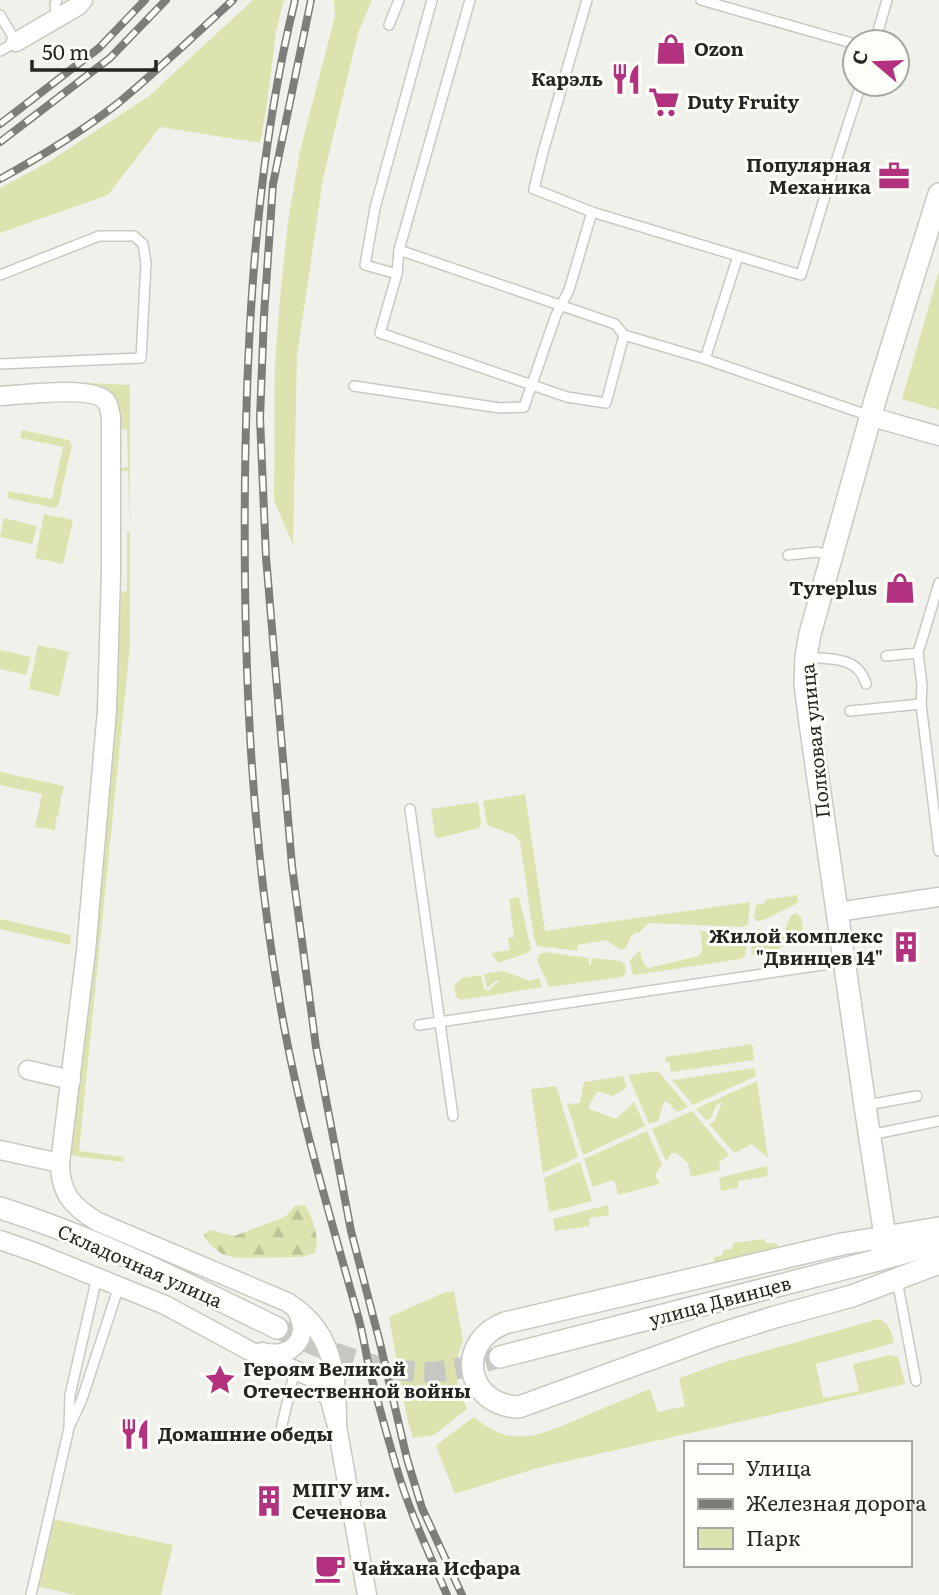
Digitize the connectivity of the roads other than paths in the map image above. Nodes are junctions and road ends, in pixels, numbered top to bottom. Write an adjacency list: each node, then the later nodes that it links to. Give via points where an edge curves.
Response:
1 (57, 0): 10 (lane)
2 (83, 0): 10 (street)
3 (399, 0): 11 (lane)
4 (432, 0): 20 (lane, via 375,208 365,265)
5 (470, 0): 18 (lane)
6 (587, 0): 17 (lane, via 534,189)
7 (701, 0): 13 (lane)
8 (887, 0): 12 (lane)
9 (0, 15): 14 (lane)
10 (56, 19): 14 (street)
11 (389, 25)
12 (879, 28)
13 (841, 40)
14 (8, 46)
15 (856, 98): 19 (lane, via 801,275)
16 (939, 194): 29 (street, Полковая улица)
17 (593, 212): 19 (lane); 22 (lane)
18 (399, 250): 20 (lane); 22 (lane)
19 (738, 256): 24 (lane)
20 (397, 274): 26 (lane, via 380,333)
21 (0, 275): 25 (lane, via 99,236 135,236 143,244 146,263 141,358)
22 (561, 306): 23 (lane, via 615,324); 26 (lane)
23 (624, 335): 24 (lane); 26 (lane, via 606,402 567,397)
24 (705, 359): 29 (lane)
25 (0, 364)
26 (533, 385): 27 (lane, via 524,407 500,408)
27 (354, 386)
28 (0, 396): 48 (street, via 95,394 107,402 111,417 107,710)
29 (872, 416): 30 (street); 32 (street, Полковая улица)
30 (939, 436)
31 (788, 555): 32 (lane, via 817,552)
32 (831, 556): 35 (street, Полковая улица)
33 (939, 583): 34 (lane)
34 (918, 653): 36 (lane); 38 (lane)
35 (806, 656): 37 (lane, via 848,662 859,669); 43 (street, Полковая улица, via 807,697)
36 (886, 656)
37 (866, 684)
38 (921, 704): 39 (lane); 41 (lane)
39 (850, 710)
40 (410, 809): 45 (lane)
41 (939, 850)
42 (939, 897): 43 (street)
43 (837, 912): 44 (street, Полковая улица)
44 (845, 962): 45 (lane); 50 (street, Полковая улица)
45 (440, 1022): 46 (lane); 51 (lane)
46 (419, 1025)
47 (28, 1070): 48 (street)
48 (71, 1080): 55 (street)
49 (917, 1096): 50 (lane)
50 (865, 1106): 53 (street, Полковая улица)
51 (453, 1116)
52 (939, 1121): 53 (lane)
53 (870, 1135): 58 (street, Полковая улица)
54 (0, 1150): 55 (street)
55 (60, 1165): 66 (street, via 68,1197 84,1214)
56 (0, 1208): 67 (street, Складочная улица, via 123,1256)
57 (939, 1228): 58 (street)
58 (885, 1236): 61 (street, Полковая улица); 64 (street, via 505,1323 480,1341 473,1371 489,1398 519,1407 714,1336 852,1296)
59 (0, 1240): 63 (street)
60 (939, 1243): 61 (street, улица Двинцев)
61 (878, 1260): 69 (street, улица Двинцев)
62 (939, 1264): 64 (street)
63 (97, 1277): 65 (street); 73 (lane, via 70,1395)
64 (897, 1278): 71 (lane)
65 (119, 1286): 68 (street); 73 (lane)
66 (293, 1305): 68 (street, via 301,1317 301,1337 288,1352 266,1354); 72 (street, via 306,1314 325,1340 332,1360)
67 (277, 1328)
68 (238, 1345): 70 (street)
69 (500, 1357)
70 (295, 1370): 72 (street, via 316,1378 330,1400); 74 (lane)
71 (916, 1381)
72 (337, 1426): 76 (street)
73 (69, 1428): 75 (lane)
74 (280, 1433)
75 (31, 1595)
76 (367, 1595)

